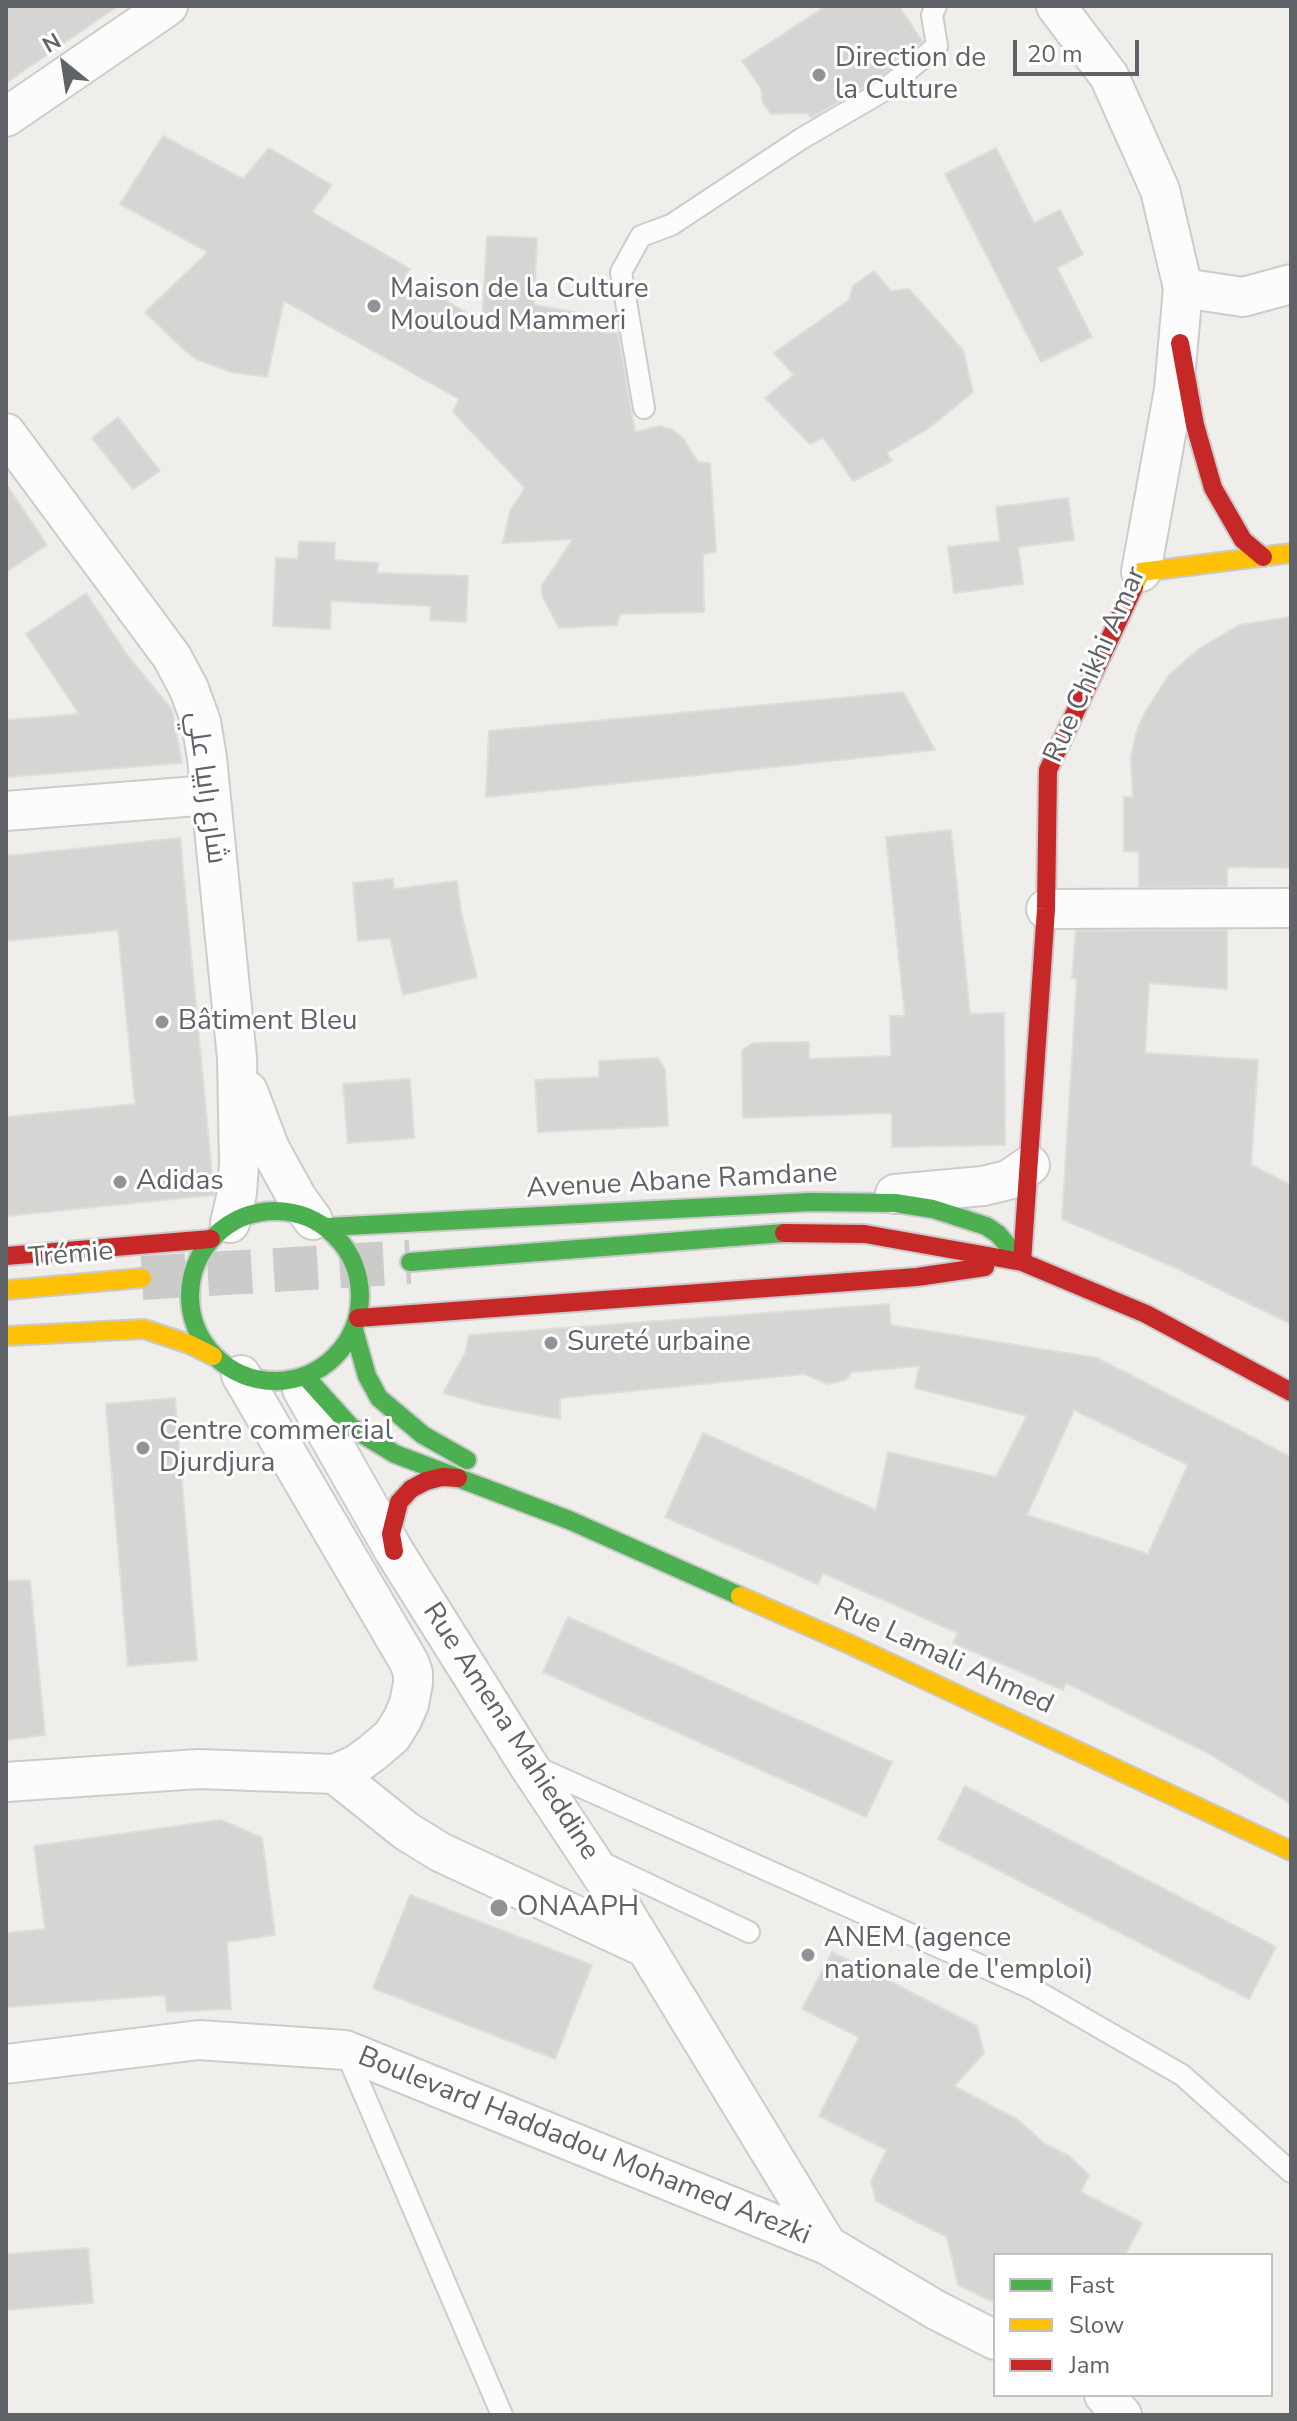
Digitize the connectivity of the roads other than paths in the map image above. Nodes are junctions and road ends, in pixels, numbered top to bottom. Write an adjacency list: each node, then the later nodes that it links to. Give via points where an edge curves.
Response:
1 (168, 6): 4 (street)
2 (936, 6): 8 (lane, via 932,15 937,46 883,91 671,225 641,236 621,272)
3 (1056, 6): 6 (street, Rue Chikhi Amar, via 1109,76 1160,190)
4 (6, 117)
5 (1291, 284): 6 (street, via 1243,297)
6 (1183, 288): 7 (street, Rue Chikhi Amar)
7 (1180, 343): 11 (main road, via 1213,488 1238,533); 12 (street, Rue Chikhi Amar)
8 (644, 408)
9 (6, 433): 13 (street, شارع رابيا علي, via 172,657 201,722)
10 (1291, 553): 11 (main road)
11 (1263, 557): 12 (main road)
12 (1141, 572): 16 (main road, Rue Chikhi Amar, via 1048,770)
13 (210, 795): 14 (street); 17 (street, شارع رابيا علي)
14 (6, 811)
15 (1291, 908): 16 (street)
16 (1046, 909): 18 (main road, Rue Chikhi Amar)
17 (237, 1058): 20 (street, via 270,1149); 21 (street, via 237,1193)
18 (1030, 1165): 19 (street, via 1008,1180 983,1186); 24 (main road, Rue Chikhi Amar)
19 (810, 1202): 20 (main road, Avenue Abane Ramdane); 24 (main road, Avenue Abane Ramdane, via 895,1203 969,1219 998,1234)
20 (320, 1224): 21 (main road, via 293,1212 271,1211 250,1214); 27 (main road, via 352,1258 361,1298)
21 (221, 1231): 22 (main road); 29 (main road, via 199,1257 189,1298 200,1339)
22 (6, 1256)
23 (410, 1262): 24 (main road, Avenue Abane Ramdane, via 825,1231)
24 (1022, 1262): 27 (main road, via 917,1277); 31 (main road, Avenue Abane Ramdane, via 1146,1314)
25 (142, 1278): 26 (main road, Trémie)
26 (6, 1290)
27 (356, 1324): 30 (main road, via 334,1358); 33 (main road, Rue Lamali Ahmed, via 367,1376 391,1411)
28 (6, 1336): 29 (main road, via 144,1329 189,1344)
29 (227, 1366): 30 (main road, via 259,1381); 35 (street, via 409,1662 409,1704)
30 (301, 1378): 32 (main road, Rue Lamali Ahmed, via 361,1434 395,1454); 34 (street, Rue Amena Mahieddine)
31 (1291, 1392)
32 (458, 1478): 33 (main road, Rue Lamali Ahmed); 34 (main road, via 426,1481 399,1502 391,1534)
33 (569, 1520): 40 (main road, Rue Lamali Ahmed, via 908,1670)
34 (394, 1551): 36 (street, Rue Amena Mahieddine)
35 (392, 1736): 37 (street); 39 (street, via 381,1753 378,1781)
36 (527, 1763): 41 (street, Rue Amena Mahieddine); 46 (lane, via 1033,1989 1182,2075)
37 (335, 1774): 38 (street, via 199,1769); 39 (street)
38 (6, 1782)
39 (397, 1823): 43 (street, via 440,1852)
40 (1291, 1851)
41 (589, 1856): 42 (lane); 43 (street, Rue Amena Mahieddine)
42 (749, 1932)
43 (646, 1948): 47 (street, Rue Amena Mahieddine)
44 (345, 2050): 45 (street, Boulevard Haddadou Mohamed Arezki, via 199,2040); 47 (street, Boulevard Haddadou Mohamed Arezki); 50 (lane)
45 (6, 2064)
46 (1291, 2172)
47 (827, 2245): 48 (street, Rue Amena Mahieddine)
48 (993, 2339)
49 (1106, 2397): 51 (street)
50 (502, 2415)
51 (1122, 2415)

